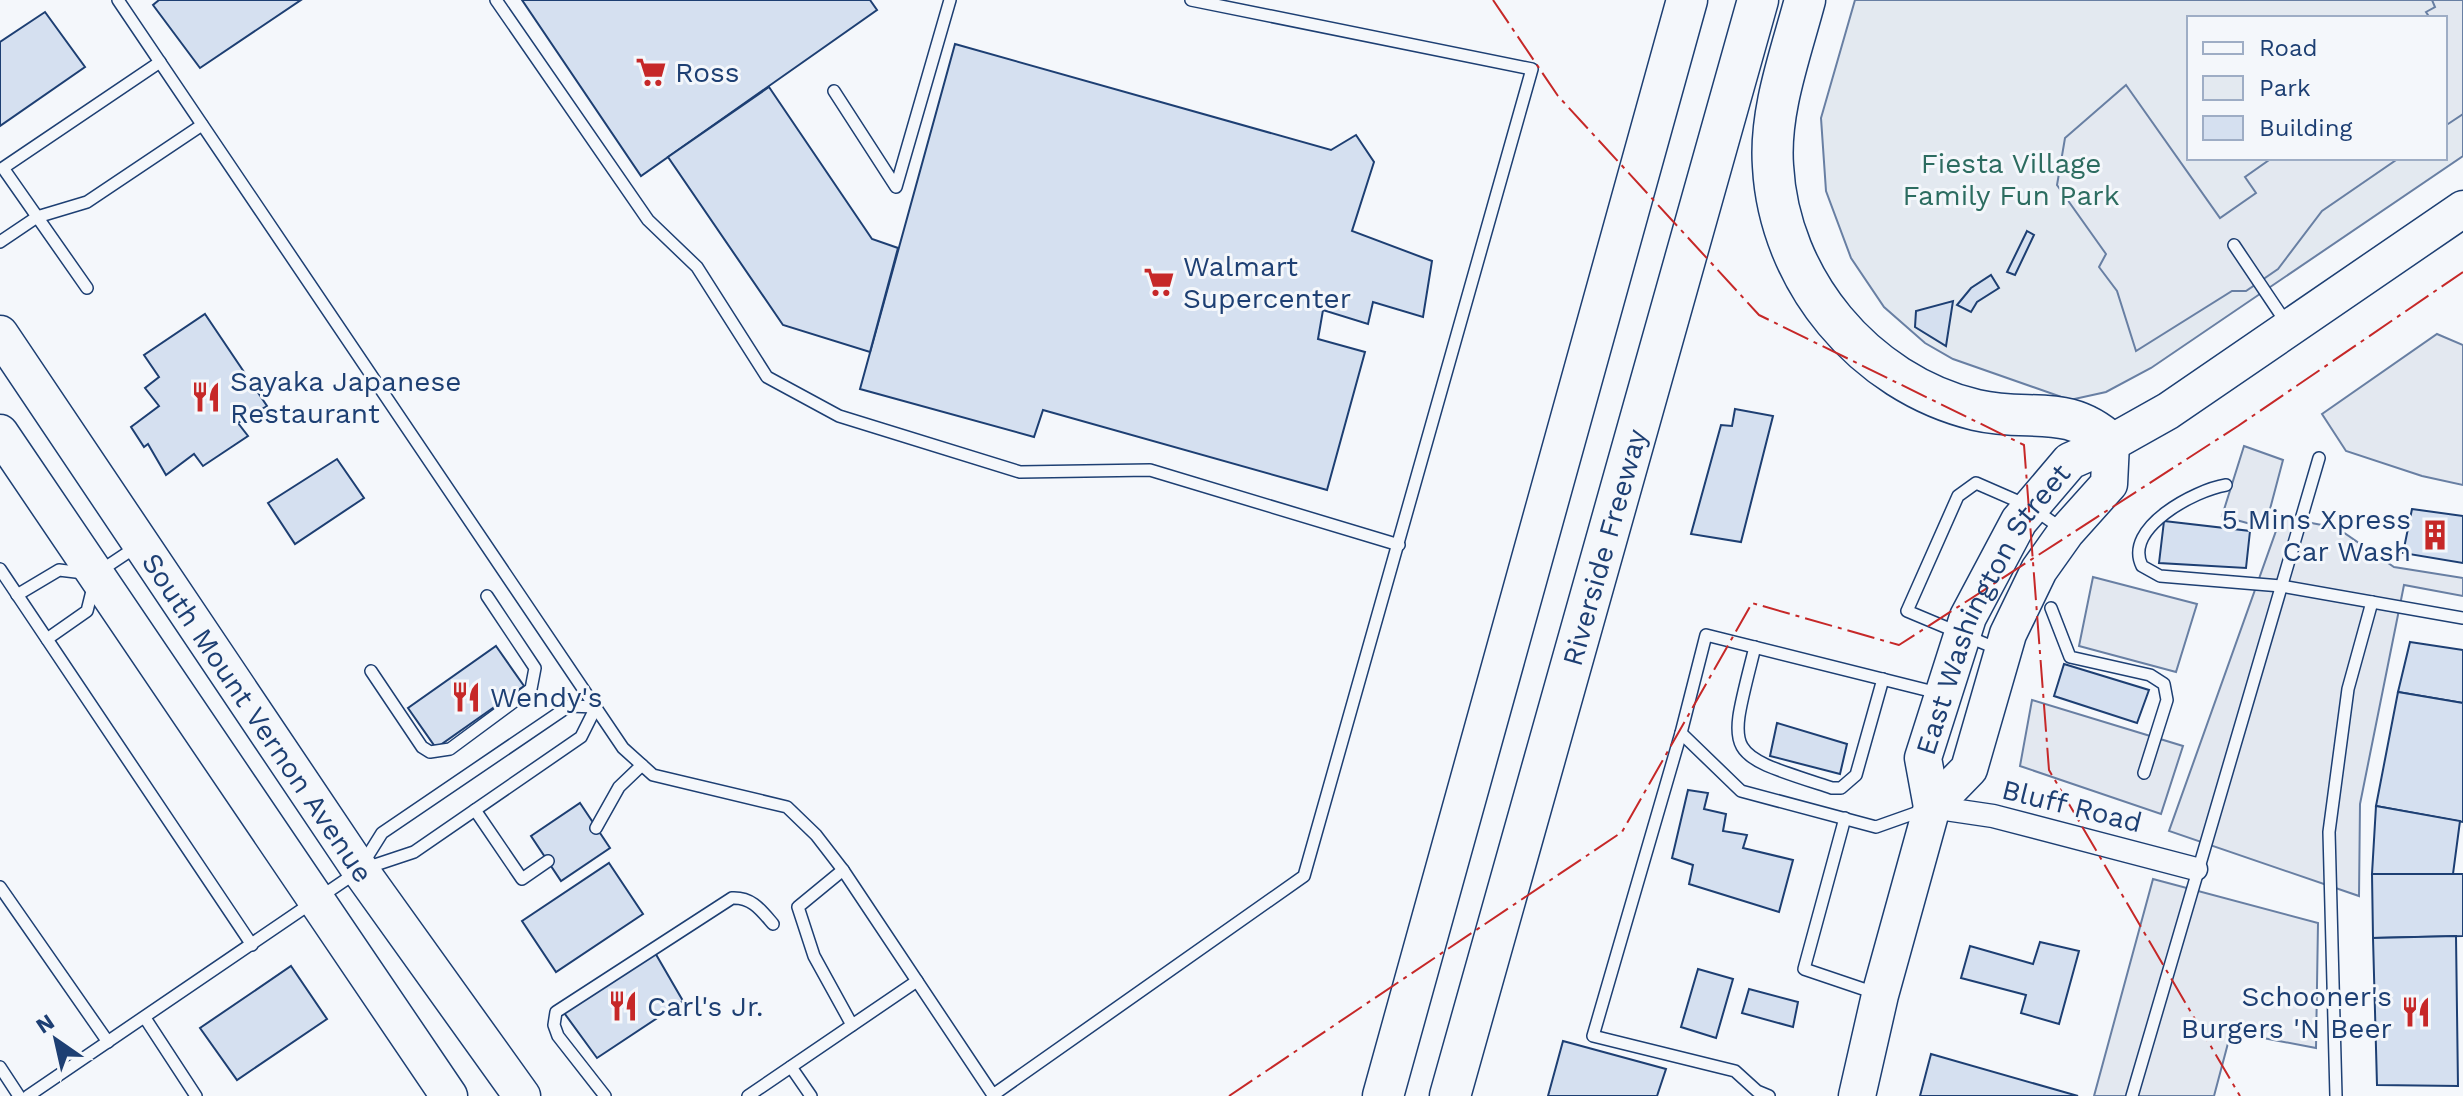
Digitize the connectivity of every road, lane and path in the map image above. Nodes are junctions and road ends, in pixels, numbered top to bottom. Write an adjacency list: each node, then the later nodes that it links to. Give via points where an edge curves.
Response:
1 (118, 0): 8 (lane)
2 (496, 0): 25 (lane, via 648,220 697,267 767,377 839,416 1020,472 1150,470)
3 (950, 0): 9 (lane, via 896,187)
4 (1191, 0): 25 (lane, via 1532,69)
5 (1687, 0): 64 (highway)
6 (1758, 0): 74 (highway, Riverside Freeway)
7 (1805, 0): 19 (highway, via 1778,103 1772,165 1783,229 1805,278 1836,324 1874,361 1919,389 1973,409 2016,417 2062,415 2091,425)
8 (160, 62): 10 (lane); 12 (lane, via 3,168)
9 (834, 91)
10 (202, 125): 12 (lane, via 87,202); 41 (lane)
11 (2463, 209): 16 (main road, East Washington Street)
12 (37, 217): 13 (lane); 15 (lane)
13 (0, 242)
14 (2234, 245): 16 (lane)
15 (87, 288)
16 (2290, 328): 19 (main road, East Washington Street)
17 (0, 334): 24 (main road, South Mount Vernon Avenue)
18 (0, 433): 27 (main road, South Mount Vernon Avenue)
19 (2111, 443): 22 (main road, East Washington Street, via 2070,461); 23 (main road, East Washington Street, via 2109,484)
20 (2319, 458): 28 (lane)
21 (2226, 485): 28 (lane, via 2205,489 2142,533 2137,546 2142,566 2160,576)
22 (2031, 507): 23 (lane); 34 (main road, East Washington Street, via 1996,562); 34 (lane, via 1976,483 1958,496 1907,611)
23 (2066, 532): 37 (main road, East Washington Street, via 2033,581)
24 (143, 542): 27 (lane); 51 (main road, South Mount Vernon Avenue)
25 (1399, 545): 73 (lane, via 1304,876)
26 (0, 569): 29 (lane)
27 (95, 574): 29 (lane, via 59,570); 35 (lane, via 87,611); 54 (main road, South Mount Vernon Avenue)
28 (2281, 586): 31 (lane); 50 (lane)
29 (17, 595): 35 (lane)
30 (487, 596): 38 (lane, via 535,668 535,679 531,689 450,749 430,752 422,747)
31 (2372, 602): 33 (lane); 78 (lane, via 2348,689 2329,832)
32 (2051, 608): 44 (lane, via 2070,657 2150,675 2164,684 2167,700)
33 (2463, 618)
34 (1963, 636): 37 (lane); 40 (main road, East Washington Street)
35 (47, 639): 56 (lane)
36 (1755, 647): 39 (lane); 39 (lane, via 1738,712 1737,741 1759,764 1832,788 1841,788 1856,775); 42 (lane, via 1706,635)
37 (2004, 651): 45 (main road, East Washington Street, via 1969,769)
38 (371, 671)
39 (1883, 679): 40 (lane)
40 (1944, 695): 45 (main road, East Washington Street, via 1923,758)
41 (596, 707): 43 (lane, via 623,748); 46 (lane, via 581,737); 51 (lane, via 569,706 382,833)
42 (1681, 733): 47 (lane, via 1741,791); 75 (lane, via 1593,1036 1735,1071)
43 (642, 765): 48 (lane, via 619,787); 52 (lane, via 653,775 787,807)
44 (2144, 773)
45 (1932, 807): 47 (lane, via 1876,827); 50 (street, Bluff Road, via 1993,816); 58 (main road, East Washington Street)
46 (475, 810): 49 (lane, via 522,879); 51 (lane, via 414,852)
47 (1845, 818): 58 (lane, via 1804,969)
48 (596, 828)
49 (548, 861)
50 (2196, 869): 77 (lane)
51 (360, 870): 54 (lane); 69 (main road, South Mount Vernon Avenue)
52 (843, 870): 57 (lane); 60 (lane, via 798,907 814,956)
53 (0, 887): 61 (lane)
54 (317, 901): 56 (lane); 68 (main road, South Mount Vernon Avenue)
55 (773, 924): 70 (lane, via 743,897 732,898 556,1012 558,1036)
56 (252, 945): 59 (lane)
57 (917, 981): 60 (lane); 73 (lane)
58 (1880, 995): 76 (main road, East Washington Street)
59 (145, 1018): 61 (lane); 67 (lane)
60 (852, 1025): 63 (lane)
61 (108, 1042): 66 (lane)
62 (0, 1067): 65 (lane)
63 (791, 1067): 71 (lane); 72 (lane)
64 (1384, 1095)
65 (19, 1096)
66 (28, 1096)
67 (196, 1096)
68 (449, 1096)
69 (522, 1096)
70 (605, 1096)
71 (748, 1096)
72 (811, 1096)
73 (992, 1096)
74 (1450, 1096)
75 (1769, 1096)
76 (1857, 1096)
77 (2132, 1096)
78 (2336, 1096)

